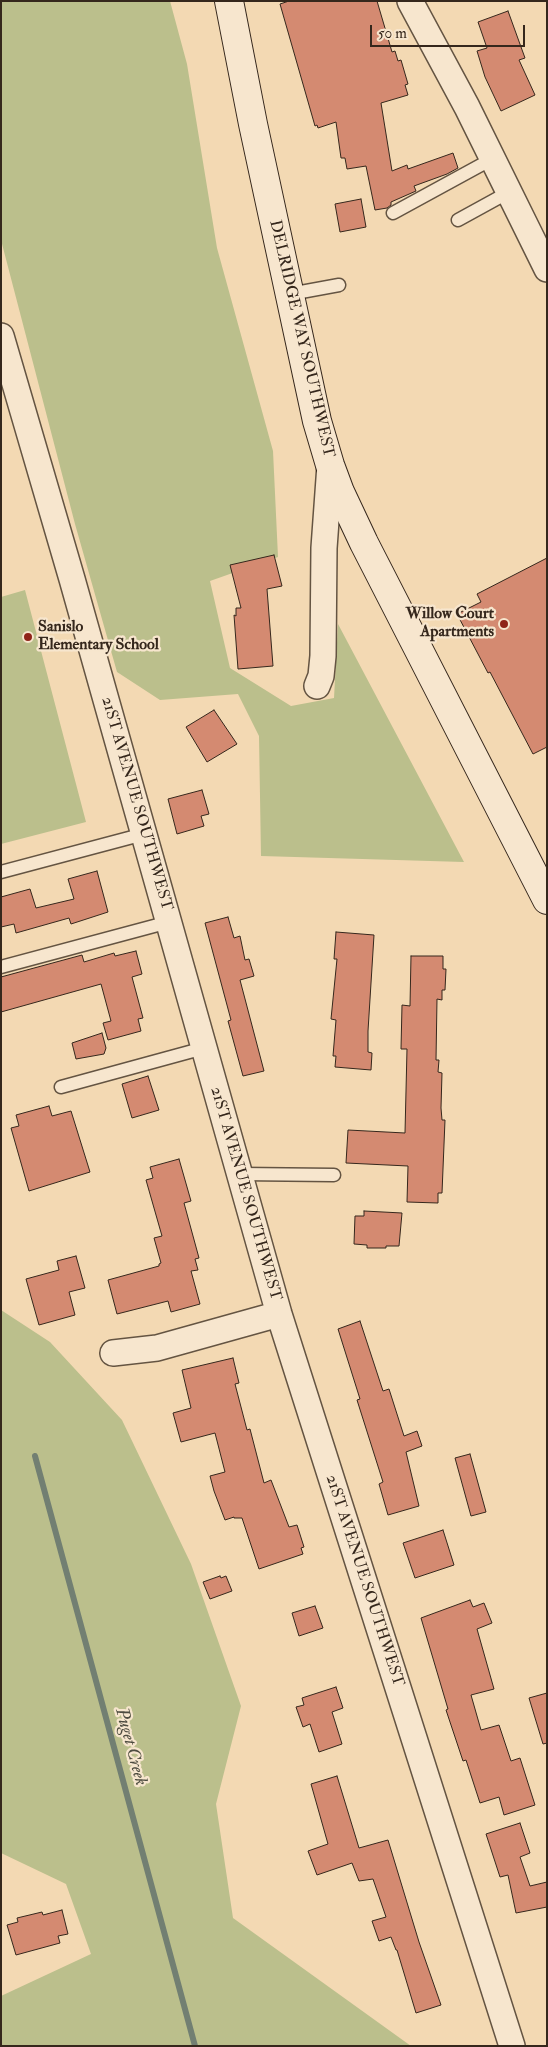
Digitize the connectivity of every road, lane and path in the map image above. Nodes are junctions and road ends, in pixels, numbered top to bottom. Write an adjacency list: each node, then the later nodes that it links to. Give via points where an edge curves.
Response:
1 (229, 1): 9 (main road, DELRIDGE WAY SOUTHWEST)
2 (410, 1): 3 (street)
3 (492, 159): 4 (street); 5 (lane)
4 (509, 192): 6 (lane); 7 (street)
5 (393, 213)
6 (458, 220)
7 (547, 269)
8 (339, 285): 9 (lane)
9 (290, 294): 11 (main road, DELRIDGE WAY SOUTHWEST, via 317,421)
10 (1, 336): 13 (street, 21ST AVENUE SOUTHWEST)
11 (330, 465): 12 (street, via 324,548 323,656); 15 (main road, DELRIDGE WAY SOUTHWEST, via 364,544)
12 (317, 686)
13 (144, 834): 14 (lane); 16 (street, 21ST AVENUE SOUTHWEST)
14 (1, 872)
15 (545, 890)
16 (169, 922): 17 (lane); 18 (street, 21ST AVENUE SOUTHWEST)
17 (1, 967)
18 (204, 1048): 19 (lane); 20 (street, 21ST AVENUE SOUTHWEST)
19 (61, 1087)
20 (240, 1174): 21 (lane); 22 (street, 21ST AVENUE SOUTHWEST)
21 (334, 1175)
22 (279, 1314): 23 (street, via 157,1348); 24 (street, 21ST AVENUE SOUTHWEST)
23 (113, 1353)
24 (512, 2046)

